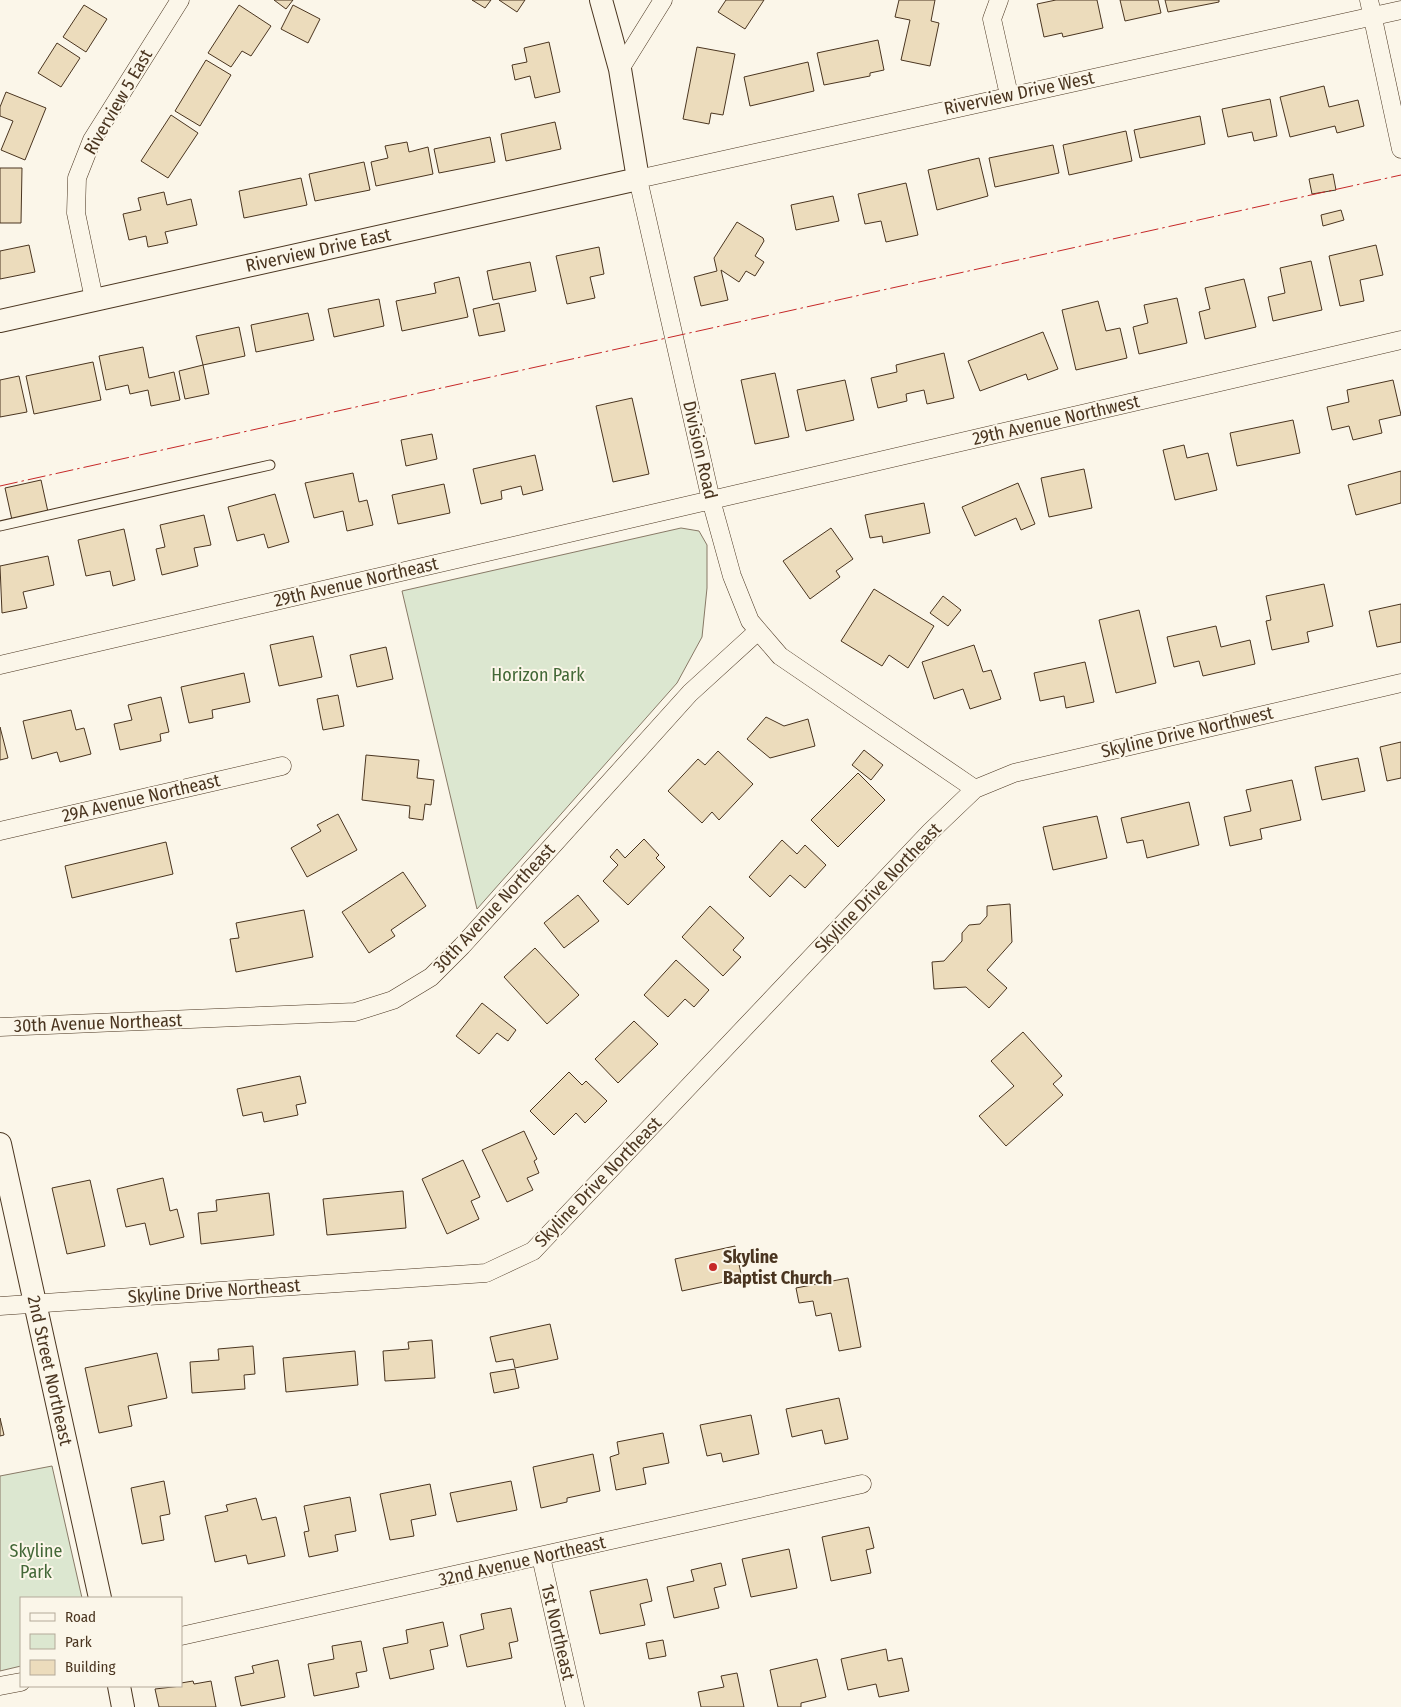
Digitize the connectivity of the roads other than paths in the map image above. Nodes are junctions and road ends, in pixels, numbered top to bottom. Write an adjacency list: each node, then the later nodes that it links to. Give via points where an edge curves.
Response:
1 (180, 0): 11 (street, Riverview 5 East, via 92,140 78,178 76,213)
2 (601, 0): 7 (street, Division Road)
3 (663, 0): 7 (street)
4 (999, 0): 8 (street, via 992,19)
5 (1370, 8): 6 (street, Riverview Drive West); 8 (street, Riverview Drive West); 9 (street)
6 (1401, 10)
7 (620, 69): 10 (street, Division Road)
8 (1009, 95): 10 (street, Riverview Drive West)
9 (1401, 149)
10 (638, 179): 11 (street, Riverview Drive East); 15 (street, Division Road)
11 (94, 299): 12 (street, Riverview Drive East)
12 (0, 321)
13 (1401, 340): 15 (street, 29th Avenue Northwest)
14 (270, 465): 16 (lane)
15 (712, 500): 17 (street, Division Road, via 732,576 750,621); 18 (street, 29th Avenue Northeast)
16 (0, 526)
17 (758, 631): 21 (street, Division Road, via 780,656); 23 (street, 30th Avenue Northeast, via 690,693 462,946 431,977 393,1000 354,1012)
18 (0, 665)
19 (1401, 683): 21 (street, Skyline Drive Northwest, via 1077,757 1014,773)
20 (282, 766): 22 (street, 29A Avenue Northeast)
21 (975, 789): 25 (street, Skyline Drive Northeast, via 931,831 533,1251 486,1272)
22 (0, 831)
23 (0, 1027)
24 (0, 1144): 25 (street, 2nd Street Northeast)
25 (36, 1304): 26 (street, Skyline Drive Northeast); 29 (street, 2nd Street Northeast)
26 (0, 1306)
27 (862, 1484): 28 (street, 32nd Avenue Northeast)
28 (541, 1557): 30 (street, 32nd Avenue Northeast); 35 (street, 1st Northeast)
29 (100, 1597)
30 (182, 1636)
31 (20, 1682): 32 (street)
32 (0, 1686)
33 (119, 1687): 34 (street)
34 (123, 1707)
35 (575, 1707)

